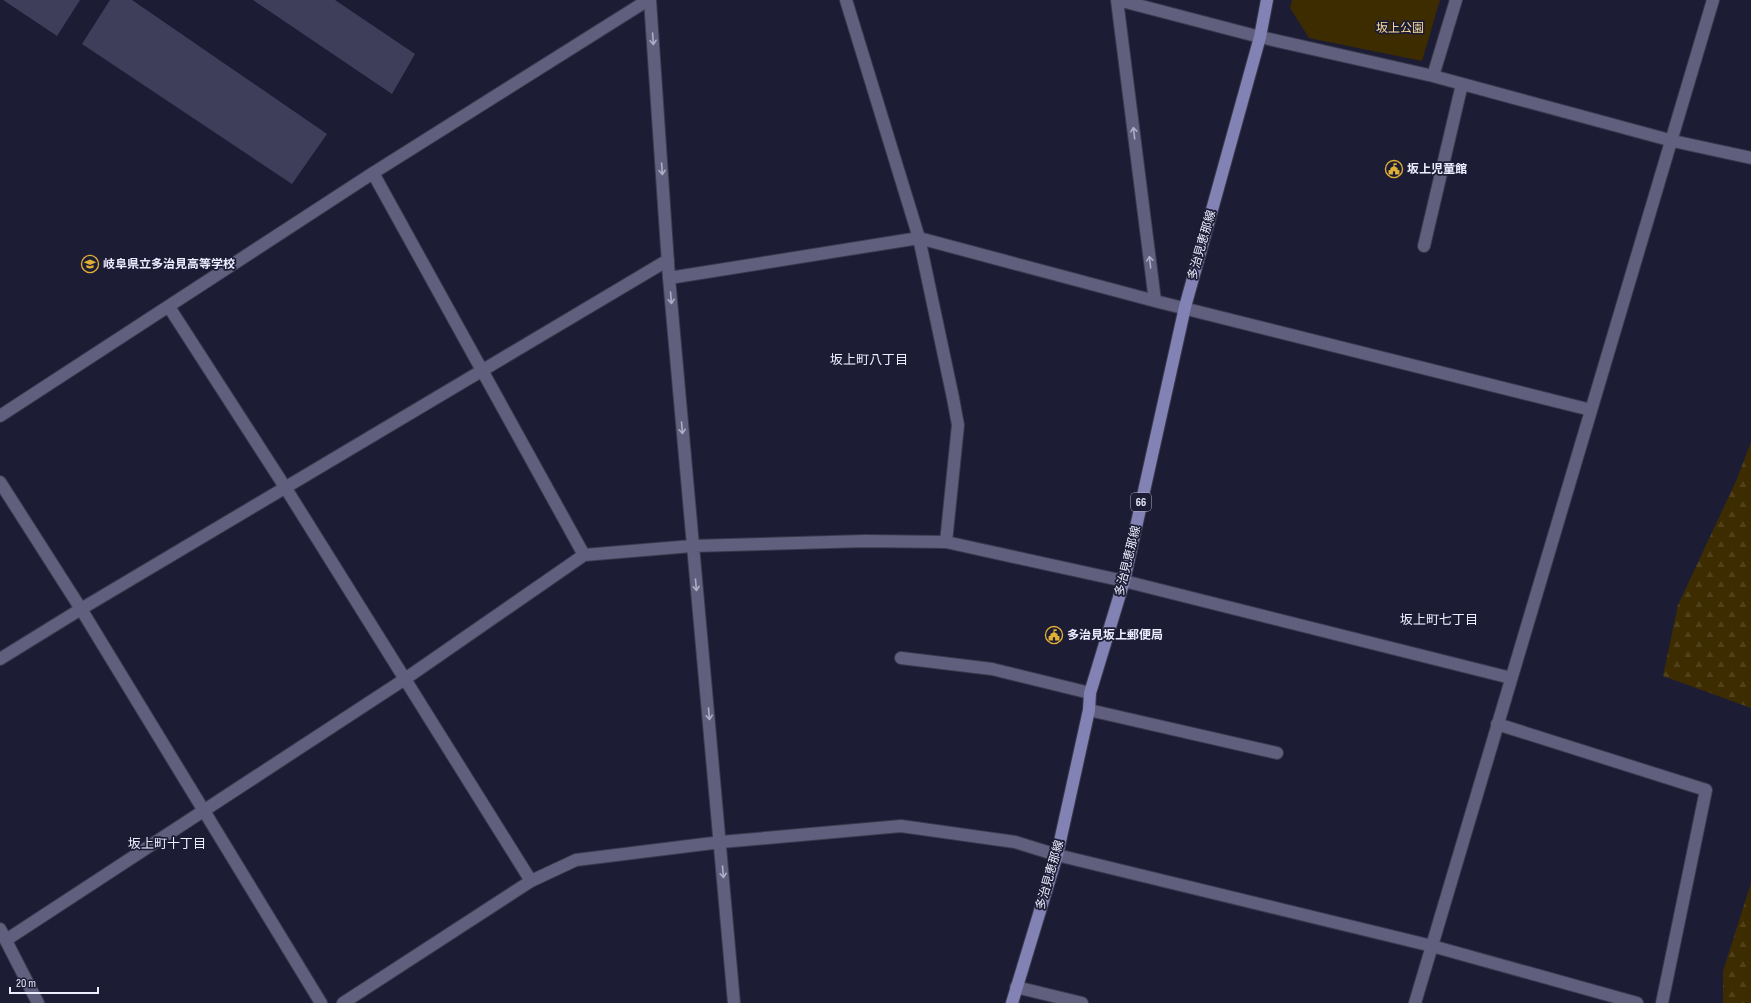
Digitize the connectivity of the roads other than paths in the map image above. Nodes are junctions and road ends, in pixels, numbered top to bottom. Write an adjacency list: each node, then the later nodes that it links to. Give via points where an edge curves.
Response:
1 (649, 0): 12 (street); 15 (street, one-way to 15)
2 (846, 0): 13 (street)
3 (1118, 0): 7 (street); 17 (street, one-way to 3)
4 (1267, 0): 7 (main road, 多治見恵那線 / 66)
5 (1456, 0): 8 (street)
6 (1713, 0): 10 (street)
7 (1260, 37): 8 (street); 19 (main road, 多治見恵那線 / 66)
8 (1433, 76): 9 (street)
9 (1462, 84): 10 (street); 14 (street)
10 (1673, 141): 11 (street); 21 (street)
11 (1751, 158)
12 (373, 173): 18 (street); 20 (street)
13 (920, 238): 16 (street); 17 (street); 25 (street, via 958,425)
14 (1424, 246)
15 (668, 260): 16 (street); 20 (street)
16 (669, 278): 26 (street, one-way to 26)
17 (1155, 301): 19 (street)
18 (169, 307): 22 (street); 24 (street)
19 (1185, 307): 21 (street); 28 (main road, 多治見恵那線 / 66)
20 (482, 370): 24 (street); 27 (street)
21 (1591, 410): 32 (street)
22 (0, 416)
23 (0, 482): 29 (street)
24 (285, 487): 29 (street); 33 (street)
25 (946, 542): 26 (street, via 865,541); 28 (street)
26 (692, 546): 27 (street); 39 (street, one-way to 39)
27 (584, 555): 33 (street)
28 (1124, 581): 32 (street); 34 (main road, 多治見恵那線 / 66)
29 (81, 609): 31 (street); 38 (street)
30 (901, 658): 34 (street, via 992,668)
31 (0, 659)
32 (1511, 678): 36 (street)
33 (405, 679): 38 (street); 41 (street)
34 (1090, 693): 35 (main road, 多治見恵那線 / 66)
35 (1089, 710): 37 (street); 40 (main road, 多治見恵那線 / 66)
36 (1497, 724): 44 (street); 54 (street, via 1706,790)
37 (1277, 753)
38 (204, 812): 43 (street); 47 (street)
39 (721, 842): 40 (street, via 901,826 1015,842); 41 (street, via 576,860); 49 (street, one-way to 49)
40 (1057, 854): 44 (street); 45 (main road, 多治見恵那線 / 66)
41 (531, 881): 48 (street)
42 (0, 929): 43 (street)
43 (6, 940): 46 (street)
44 (1432, 946): 52 (street); 53 (street)
45 (1016, 987): 50 (main road, 多治見恵那線 / 66); 51 (street)
46 (38, 1003)
47 (321, 1003)
48 (343, 1003)
49 (734, 1003)
50 (1012, 1003)
51 (1082, 1003)
52 (1415, 1003)
53 (1637, 1003)
54 (1662, 1003)

